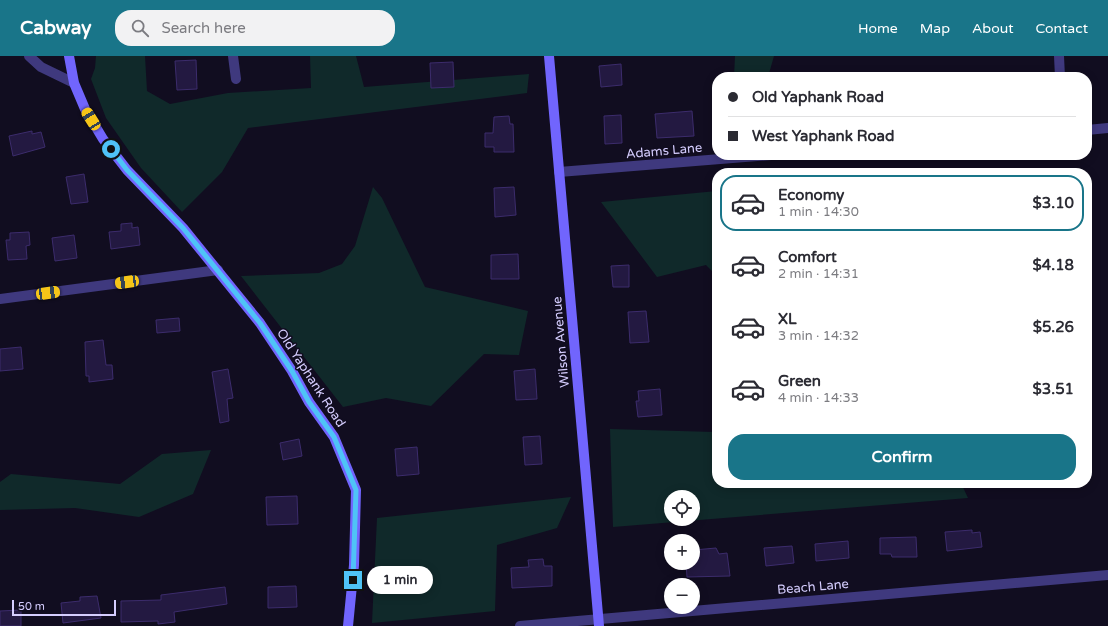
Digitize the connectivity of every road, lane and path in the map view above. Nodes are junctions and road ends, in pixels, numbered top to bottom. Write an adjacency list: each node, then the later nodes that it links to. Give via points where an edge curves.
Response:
1 (29, 56): 8 (street, via 41,67)
2 (69, 56): 8 (street, Old Yaphank Road)
3 (233, 56): 7 (street)
4 (549, 56): 12 (street, Wilson Avenue)
5 (1059, 56): 6 (street)
6 (1060, 72)
7 (236, 79)
8 (74, 83): 13 (street, Old Yaphank Road, via 85,109 103,139 127,170 183,228)
9 (1108, 128): 10 (street)
10 (1092, 130)
11 (712, 160): 12 (street, Adams Lane)
12 (559, 172): 16 (street, Wilson Avenue)
13 (218, 270): 14 (street); 17 (street, Old Yaphank Road, via 260,323 334,437 356,490 354,565)
14 (0, 299)
15 (1108, 575): 16 (street, Beach Lane)
16 (599, 622): 18 (street, Beach Lane)
17 (348, 626)
18 (520, 626)

